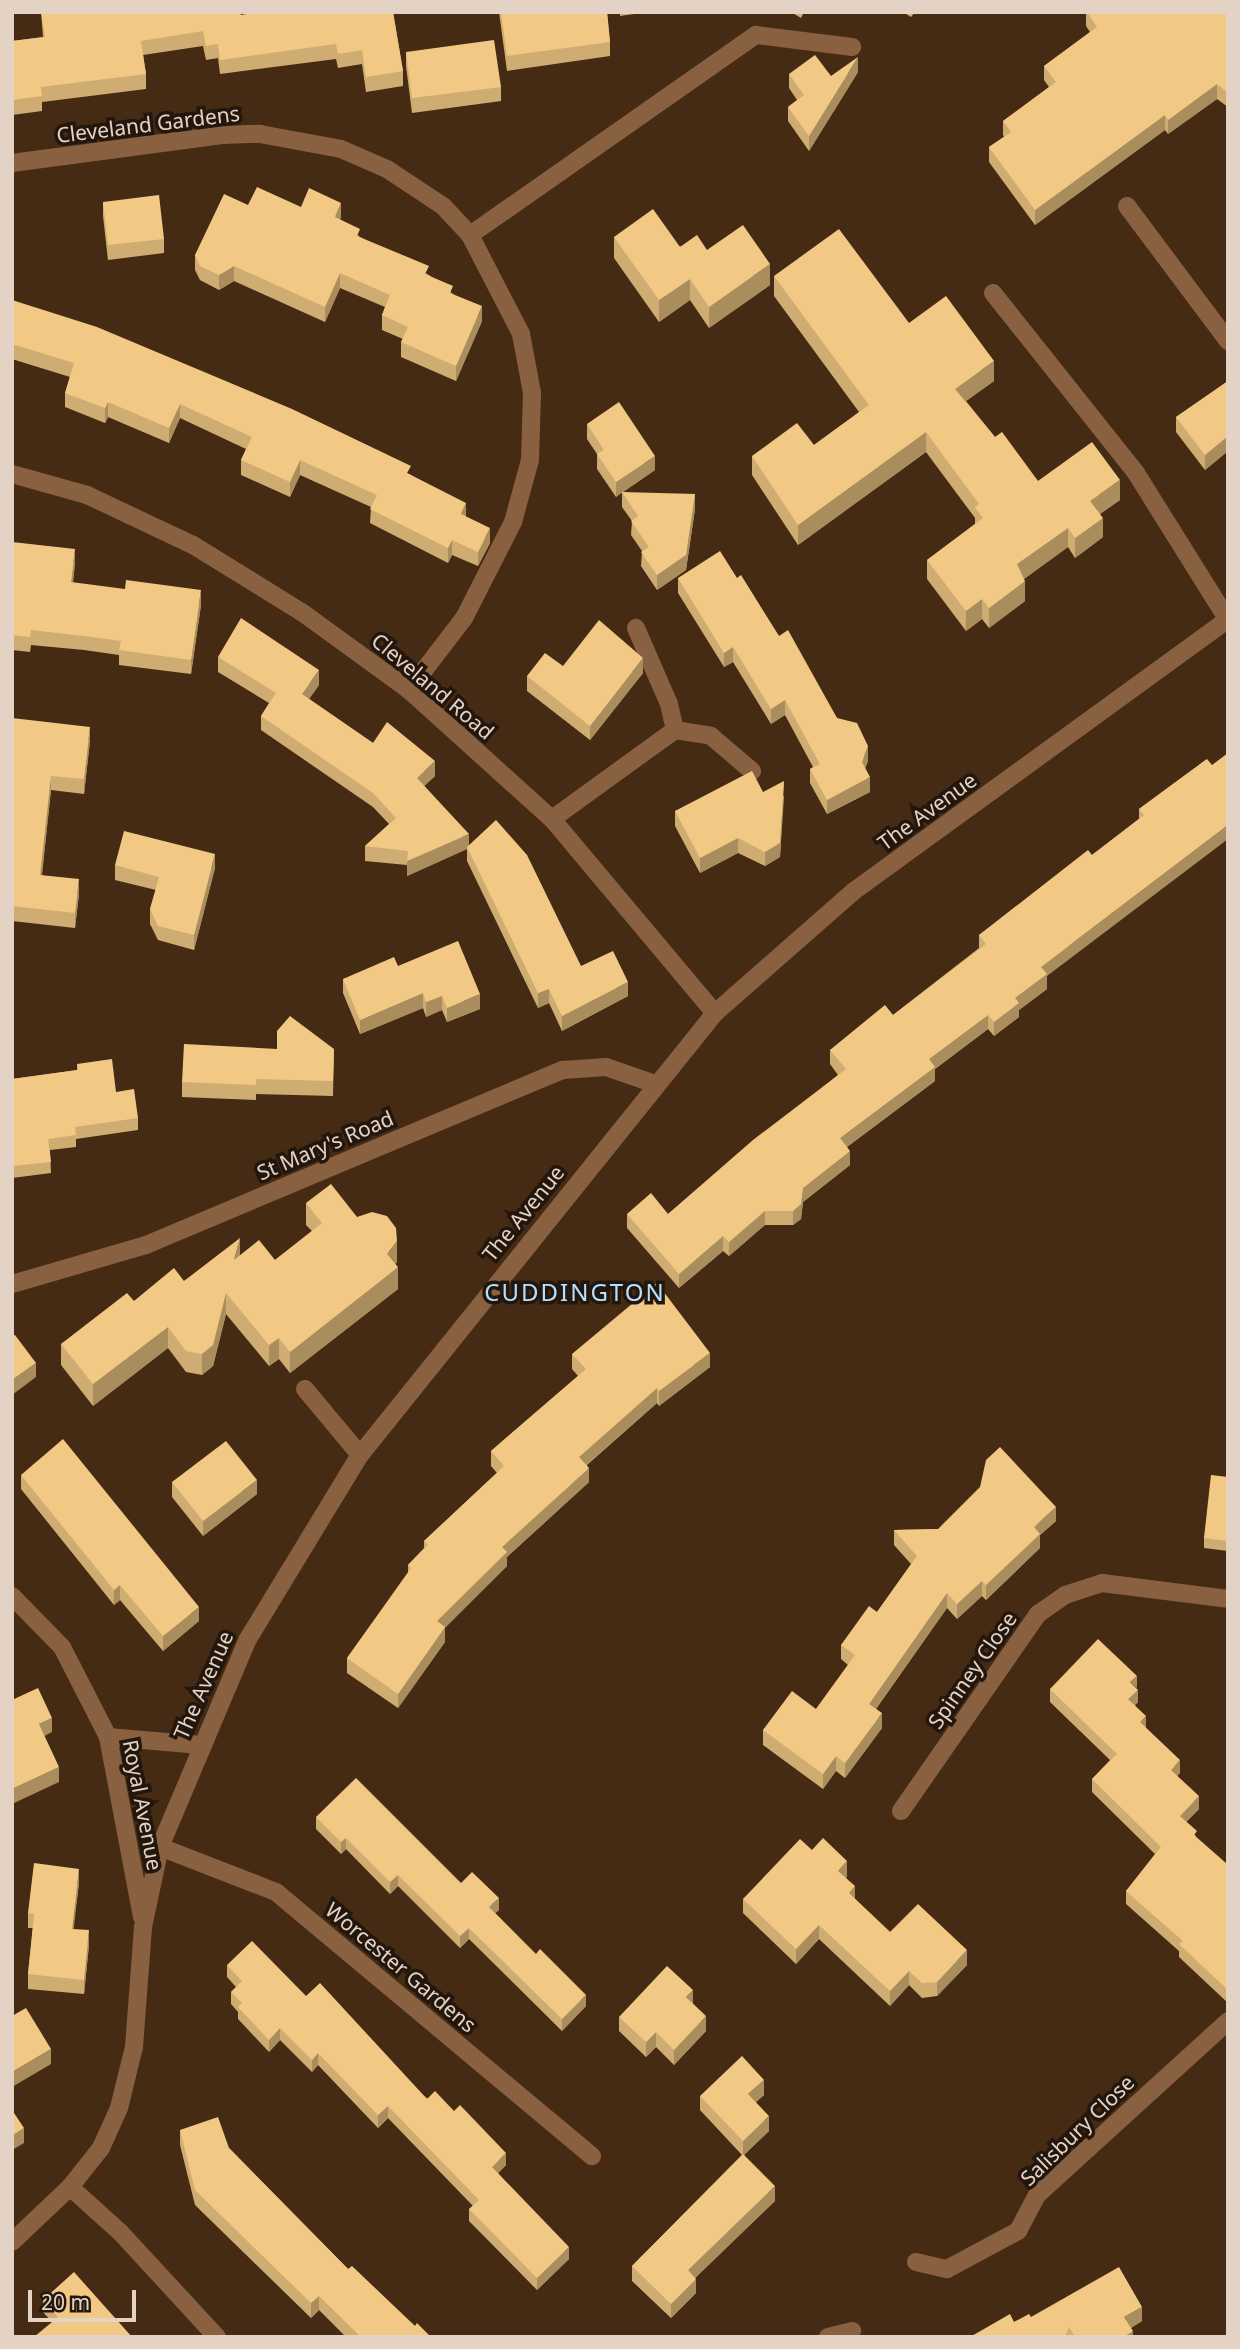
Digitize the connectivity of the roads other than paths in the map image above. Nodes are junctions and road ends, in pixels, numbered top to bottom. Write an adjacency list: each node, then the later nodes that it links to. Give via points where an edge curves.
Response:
1 (852, 47): 4 (street, via 756,35)
2 (12, 163): 4 (street, Cleveland Gardens, via 260,134 341,149 387,169 443,206)
3 (1127, 206): 6 (street)
4 (470, 235): 10 (street, Cleveland Gardens, via 521,334 532,393 530,460 513,522 464,618)
5 (993, 293): 8 (street, via 1136,473)
6 (1228, 341)
7 (12, 474): 10 (street, Cleveland Road, via 87,495 193,545 303,612)
8 (1228, 620): 14 (street, The Avenue, via 854,891)
9 (636, 628): 11 (street, via 669,704)
10 (409, 690): 13 (street, Cleveland Road)
11 (675, 730): 12 (street, via 711,736); 13 (street)
12 (752, 771)
13 (552, 819): 14 (street, Cleveland Road)
14 (715, 1013): 15 (street, The Avenue)
15 (655, 1084): 16 (street, St Mary's Road, via 606,1066 563,1070 146,1245); 18 (street, The Avenue)
16 (12, 1284)
17 (305, 1389): 18 (street)
18 (360, 1455): 22 (street, The Avenue, via 248,1639)
19 (12, 1596): 21 (street, Royal Avenue, via 62,1647)
20 (1228, 1599): 23 (street, Spinney Close, via 1102,1583 1065,1595 1038,1614)
21 (108, 1737): 22 (street); 25 (street, Royal Avenue)
22 (201, 1745): 24 (street, The Avenue)
23 (901, 1811)
24 (160, 1847): 25 (street, The Avenue); 27 (street, Worcester Gardens, via 276,1892)
25 (144, 1927): 28 (street, The Avenue, via 134,2047 119,2109 101,2148)
26 (1228, 2021): 30 (street, Salisbury Close, via 1037,2195 1018,2231 947,2269)
27 (592, 2156)
28 (70, 2188): 29 (street, The Avenue); 32 (street, via 120,2232)
29 (12, 2242)
30 (916, 2262)
31 (852, 2330): 33 (street)
32 (217, 2337)
33 (828, 2337)

